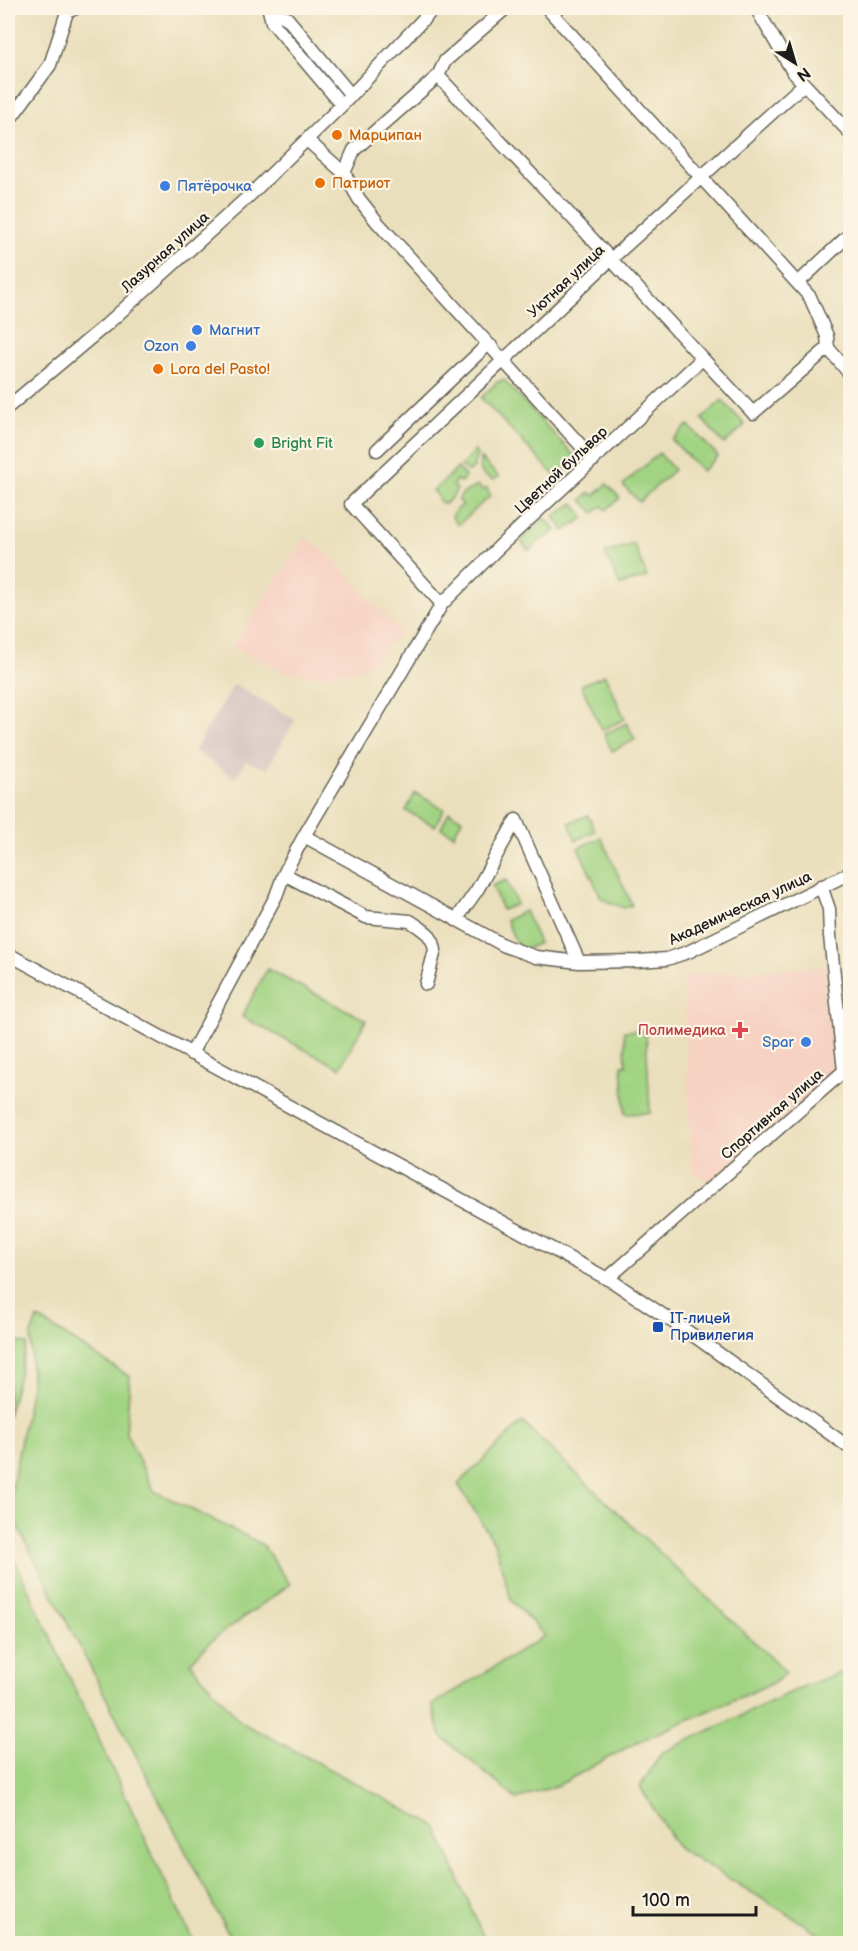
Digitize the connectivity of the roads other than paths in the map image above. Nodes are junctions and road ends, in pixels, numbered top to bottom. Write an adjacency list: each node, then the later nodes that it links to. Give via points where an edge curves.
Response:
1 (76, 8): 11 (street, via 67,12 50,65)
2 (434, 8): 9 (street, Лазурная улица)
3 (506, 8): 7 (street, via 445,61)
4 (547, 8): 15 (street)
5 (756, 8): 8 (street)
6 (268, 9): 9 (street, via 287,18); 10 (street, via 272,22)
7 (438, 76): 14 (street, via 354,150); 17 (street)
8 (804, 84): 12 (street); 15 (street, Уютная улица)
9 (351, 95): 10 (street, Лазурная улица)
10 (342, 105): 13 (street, Лазурная улица)
11 (8, 122)
12 (850, 133)
13 (307, 140): 14 (street); 24 (street, Лазурная улица, via 106,325)
14 (344, 173): 19 (street, via 378,223)
15 (702, 178): 17 (street, Уютная улица); 18 (street)
16 (850, 234): 18 (street)
17 (611, 259): 21 (street); 22 (street, Уютная улица)
18 (798, 283): 20 (street, via 810,297 827,336)
19 (491, 346): 22 (street); 25 (street, via 485,347)
20 (828, 348): 21 (street, via 753,413); 23 (street)
21 (702, 359): 26 (street, Цветной бульвар)
22 (503, 361): 26 (street); 27 (street, Уютная улица, via 351,504)
23 (850, 374)
24 (8, 407)
25 (377, 450)
26 (594, 460): 27 (street, Цветной бульвар)
27 (442, 604): 28 (street, Цветной бульвар)
28 (304, 836): 30 (street, Цветной бульвар); 32 (street, Академическая улица)
29 (850, 873): 31 (street, Академическая улица)
30 (284, 874): 35 (street, via 366,917 410,921 420,927 435,950); 36 (street, Цветной бульвар)
31 (821, 886): 34 (street, Академическая улица, via 678,956); 37 (street, Спортивная улица, via 830,909)
32 (456, 920): 34 (street, Академическая улица, via 505,946 536,957); 34 (street, via 516,820)
33 (8, 954): 36 (street)
34 (579, 962)
35 (426, 984)
36 (191, 1054): 38 (street)
37 (847, 1068): 38 (street, Спортивная улица)
38 (607, 1279): 39 (street)
39 (850, 1448)

